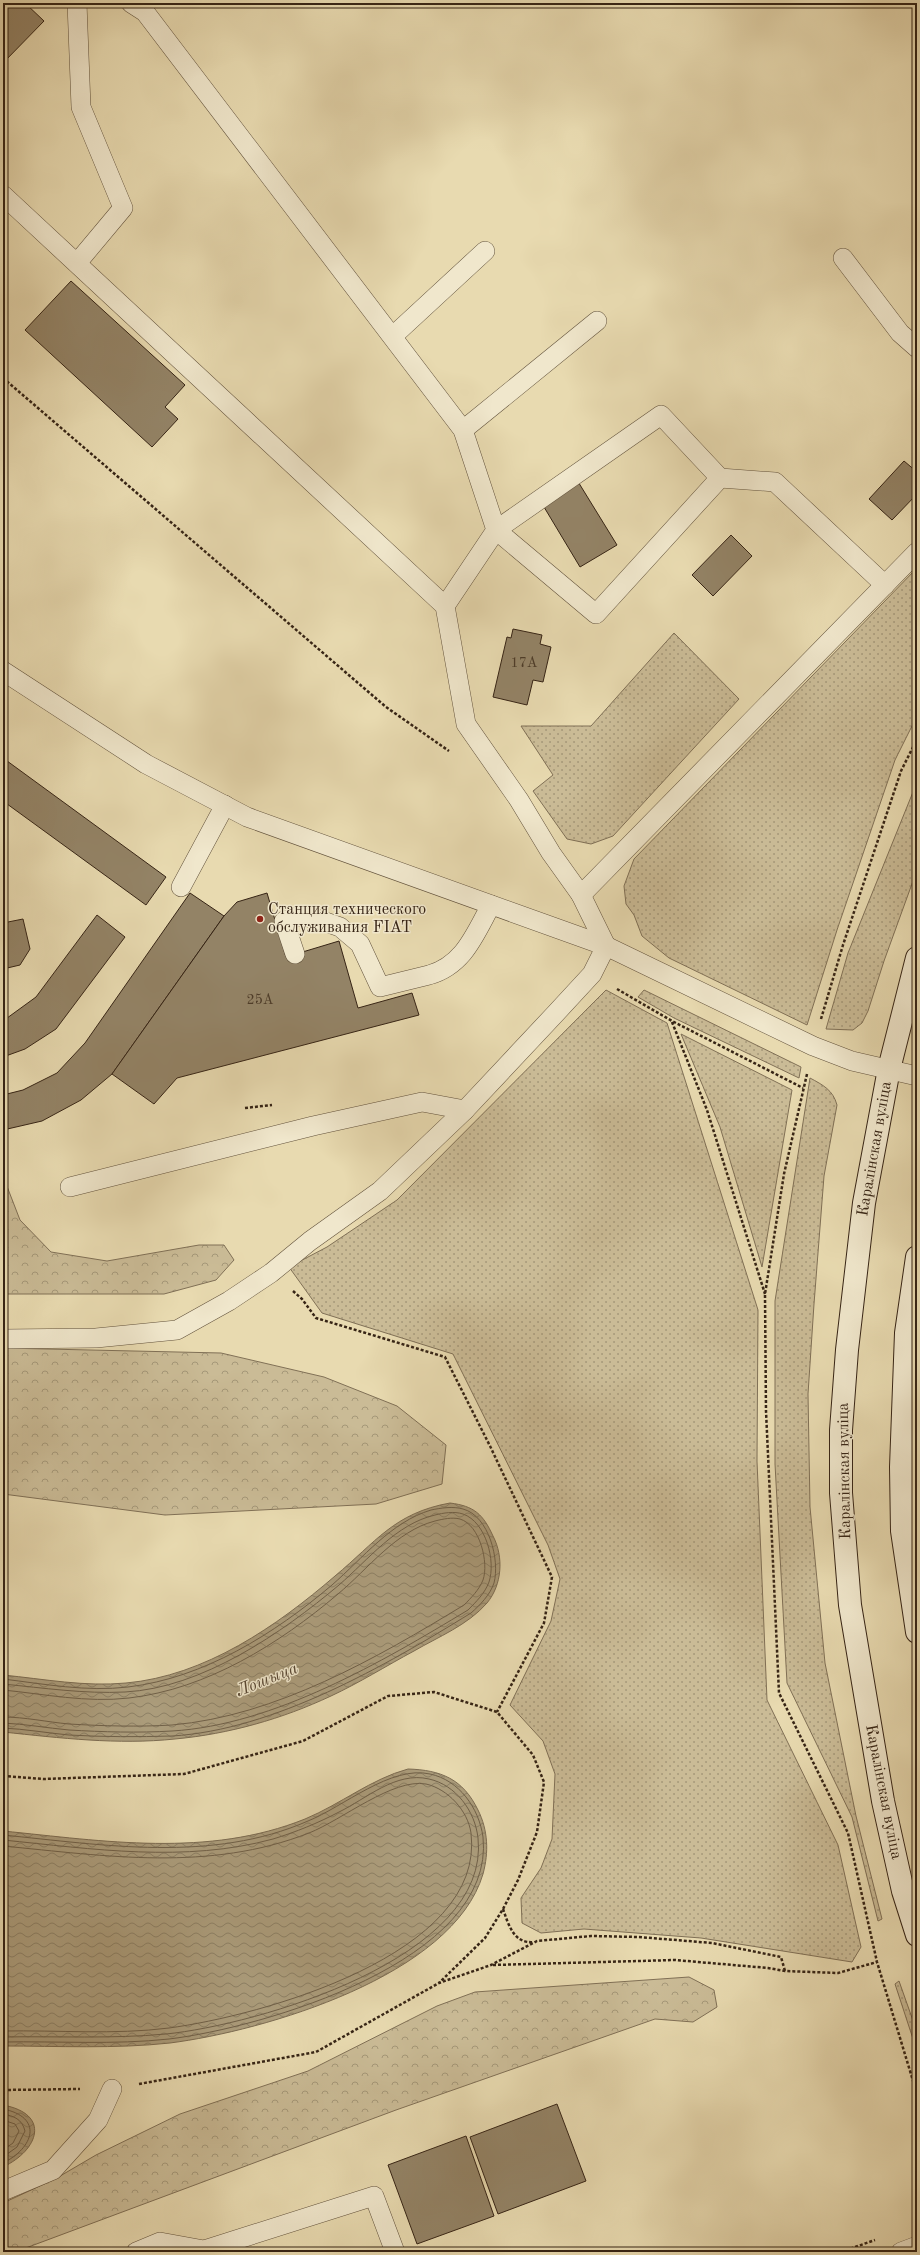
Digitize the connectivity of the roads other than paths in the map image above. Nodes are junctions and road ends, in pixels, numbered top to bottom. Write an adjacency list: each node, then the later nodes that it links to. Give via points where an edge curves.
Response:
1 (77, 3): 6 (lane, via 81,107 124,208)
2 (142, 6): 8 (lane)
3 (3, 195): 6 (lane)
4 (485, 251): 8 (lane)
5 (843, 258): 9 (lane, via 900,333)
6 (77, 264): 15 (lane)
7 (598, 321): 10 (lane)
8 (393, 336): 10 (lane)
9 (917, 348)
10 (462, 430): 12 (lane)
11 (720, 478): 12 (lane, via 661,415); 12 (lane, via 596,614); 14 (lane, via 775,482)
12 (496, 530): 15 (lane)
13 (917, 552): 14 (lane)
14 (885, 585): 19 (lane)
15 (445, 606): 19 (lane, via 466,724 519,800 551,854)
16 (3, 671): 17 (lane, via 146,764)
17 (225, 805): 18 (lane); 20 (lane, via 247,817)
18 (181, 886)
19 (581, 895): 21 (lane)
20 (491, 905): 21 (lane); 22 (lane, via 462,956 437,973 422,977 380,987 360,944 340,927 314,918 300,916 284,921)
21 (606, 946): 24 (lane, via 813,1046 852,1061); 26 (lane, via 592,974)
22 (295, 954)
23 (917, 958): 24 (main road, Каралінская вуліца)
24 (889, 1069): 25 (lane); 31 (main road, Каралінская вуліца, via 864,1203 847,1350 841,1430 841,1493 850,1605 880,1786 903,1891)
25 (917, 1076)
26 (465, 1110): 27 (lane, via 422,1102); 29 (lane, via 380,1191 310,1241 271,1273 229,1301 177,1330 96,1338)
27 (70, 1186)
28 (917, 1257): 30 (main road, via 906,1333 901,1467 902,1531)
29 (3, 1339)
30 (917, 1632)
31 (917, 1935)
32 (112, 2089): 33 (lane, via 98,2120 53,2170)
33 (3, 2191)
34 (917, 2246): 37 (lane)
35 (136, 2252): 36 (lane, via 160,2242 204,2250 374,2196)
36 (395, 2252)
37 (900, 2252)

